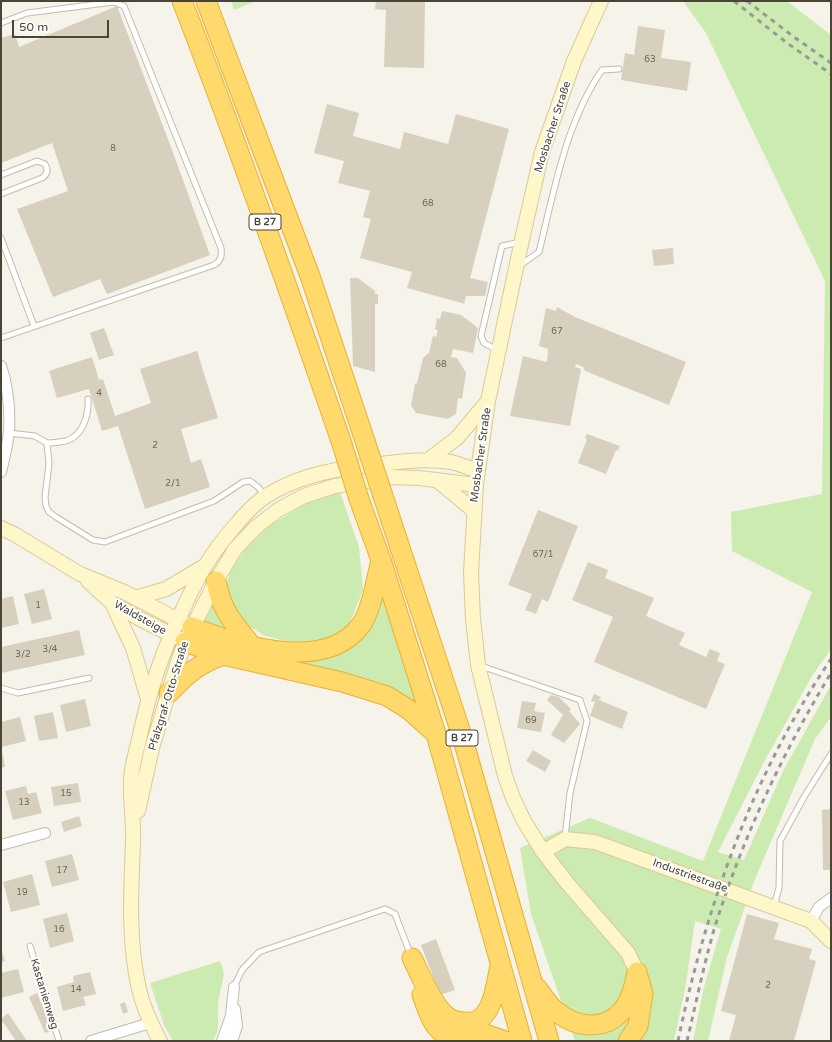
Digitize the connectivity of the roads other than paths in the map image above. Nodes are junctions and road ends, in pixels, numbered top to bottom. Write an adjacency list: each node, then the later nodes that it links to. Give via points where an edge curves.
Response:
1 (182, 1): 27 (highway, B 27, bridge, via 288,285)
2 (206, 1): 56 (highway, B 27, bridge, via 310,276 365,441 462,736)
3 (601, 1): 9 (street, Mosbacher Straße, via 574,61 542,152)
4 (1, 23): 11 (lane, via 27,13 114,2 124,6 221,248 221,259 214,265)
5 (619, 69): 10 (lane, via 602,70 590,87 574,120 539,252)
6 (1, 175): 7 (lane, via 37,161 43,162 47,169 46,175 42,178)
7 (1, 194)
8 (1, 238): 11 (lane)
9 (522, 242): 10 (street, Mosbacher Straße); 13 (lane, via 502,246 481,336 484,343)
10 (516, 267): 13 (street, Mosbacher Straße)
11 (34, 326): 12 (lane)
12 (1, 338)
13 (498, 351): 16 (street, Mosbacher Straße)
14 (1, 366): 17 (street, via 5,377)
15 (88, 399): 18 (lane, via 86,417 76,435 65,441)
16 (488, 401): 19 (street, via 457,438); 20 (street, Mosbacher Straße)
17 (9, 433): 18 (lane, via 35,436); 21 (street)
18 (47, 443): 24 (lane, via 47,509 93,540 105,542 214,501 244,482 250,482 258,487)
19 (428, 460): 20 (street, Pfalzgraf-Otto-Straße, via 451,462); 24 (street, Pfalzgraf-Otto-Straße, via 340,468 310,476)
20 (478, 471): 23 (street, Mosbacher Straße / B 27)
21 (1, 472)
22 (436, 480): 23 (street, Pfalzgraf-Otto-Straße); 25 (street); 30 (street, Pfalzgraf-Otto-Straße, via 391,477 335,486 304,496 278,510 256,527 235,549)
23 (476, 485): 25 (street, Mosbacher Straße / B 27)
24 (266, 496): 28 (street, Pfalzgraf-Otto-Straße, via 239,520)
25 (473, 510): 36 (street, Mosbacher Straße / B 27, via 471,573)
26 (1, 528): 29 (street, Waldsteige)
27 (381, 560): 34 (highway, via 369,606 361,624 348,638 329,648 305,653 279,652); 41 (highway, B 27)
28 (203, 567): 31 (street, via 166,589); 33 (street, Pfalzgraf-Otto-Straße)
29 (80, 574): 31 (street, Waldsteige); 32 (street, Waldsteige)
30 (216, 581): 33 (street, Pfalzgraf-Otto-Straße); 34 (highway, via 229,618)
31 (135, 598): 33 (street, Waldsteige)
32 (112, 603): 33 (street, Waldsteige); 40 (street, via 133,648)
33 (181, 631): 34 (highway, via 212,635); 35 (highway); 39 (street, Pfalzgraf-Otto-Straße); 40 (street, Pfalzgraf-Otto-Straße, via 163,652)
34 (252, 646)
35 (223, 656): 39 (highway, via 198,666); 41 (highway, via 363,687 387,696 408,709)
36 (478, 665): 45 (lane, via 580,700 587,721 570,792); 47 (street, Mosbacher Straße / B 27, via 505,776 524,821)
37 (89, 678): 38 (lane, via 18,693)
38 (1, 688)
39 (169, 693): 43 (street, Pfalzgraf-Otto-Straße, via 152,748)
40 (148, 699): 43 (street, Pfalzgraf-Otto-Straße, via 131,778)
41 (436, 734): 54 (highway, B 27)
42 (831, 754): 49 (lane, via 780,841 779,888)
43 (134, 827): 58 (street, Pfalzgraf-Otto-Straße, via 131,903 134,964)
44 (45, 833): 46 (street)
45 (565, 839): 47 (street); 49 (street, Industriestraße, via 595,842)
46 (1, 845)
47 (543, 852): 55 (street, Mosbacher Straße, via 628,953)
48 (831, 898): 50 (street, via 819,907)
49 (774, 906): 50 (street, Industriestraße)
50 (811, 921): 51 (street, Industriestraße)
51 (831, 941)
52 (30, 946): 59 (lane, Kastanienweg)
53 (412, 958): 54 (highway, via 441,1012 457,1022 476,1021 489,1010); 57 (lane, via 395,914 385,910 259,952 242,970); 65 (highway, via 411,963 432,1022 439,1031)
54 (500, 963): 67 (highway, B 27)
55 (637, 972): 56 (highway, via 633,991 625,1007 613,1019 602,1024 584,1025 556,1012); 69 (highway, via 643,994 638,1026)
56 (532, 983): 68 (highway, B 27)
57 (234, 987): 63 (street, via 231,1016); 64 (street, via 237,1026)
58 (150, 1023): 60 (street); 61 (street, Pfalzgraf-Otto-Straße); 62 (street, Pfalzgraf-Otto-Straße)
59 (59, 1041)
60 (91, 1041)
61 (154, 1041)
62 (160, 1041)
63 (222, 1041)
64 (232, 1041)
65 (463, 1041): 66 (highway, via 485,1034)
66 (505, 1041)
67 (522, 1041)
68 (549, 1041)
69 (628, 1041)

